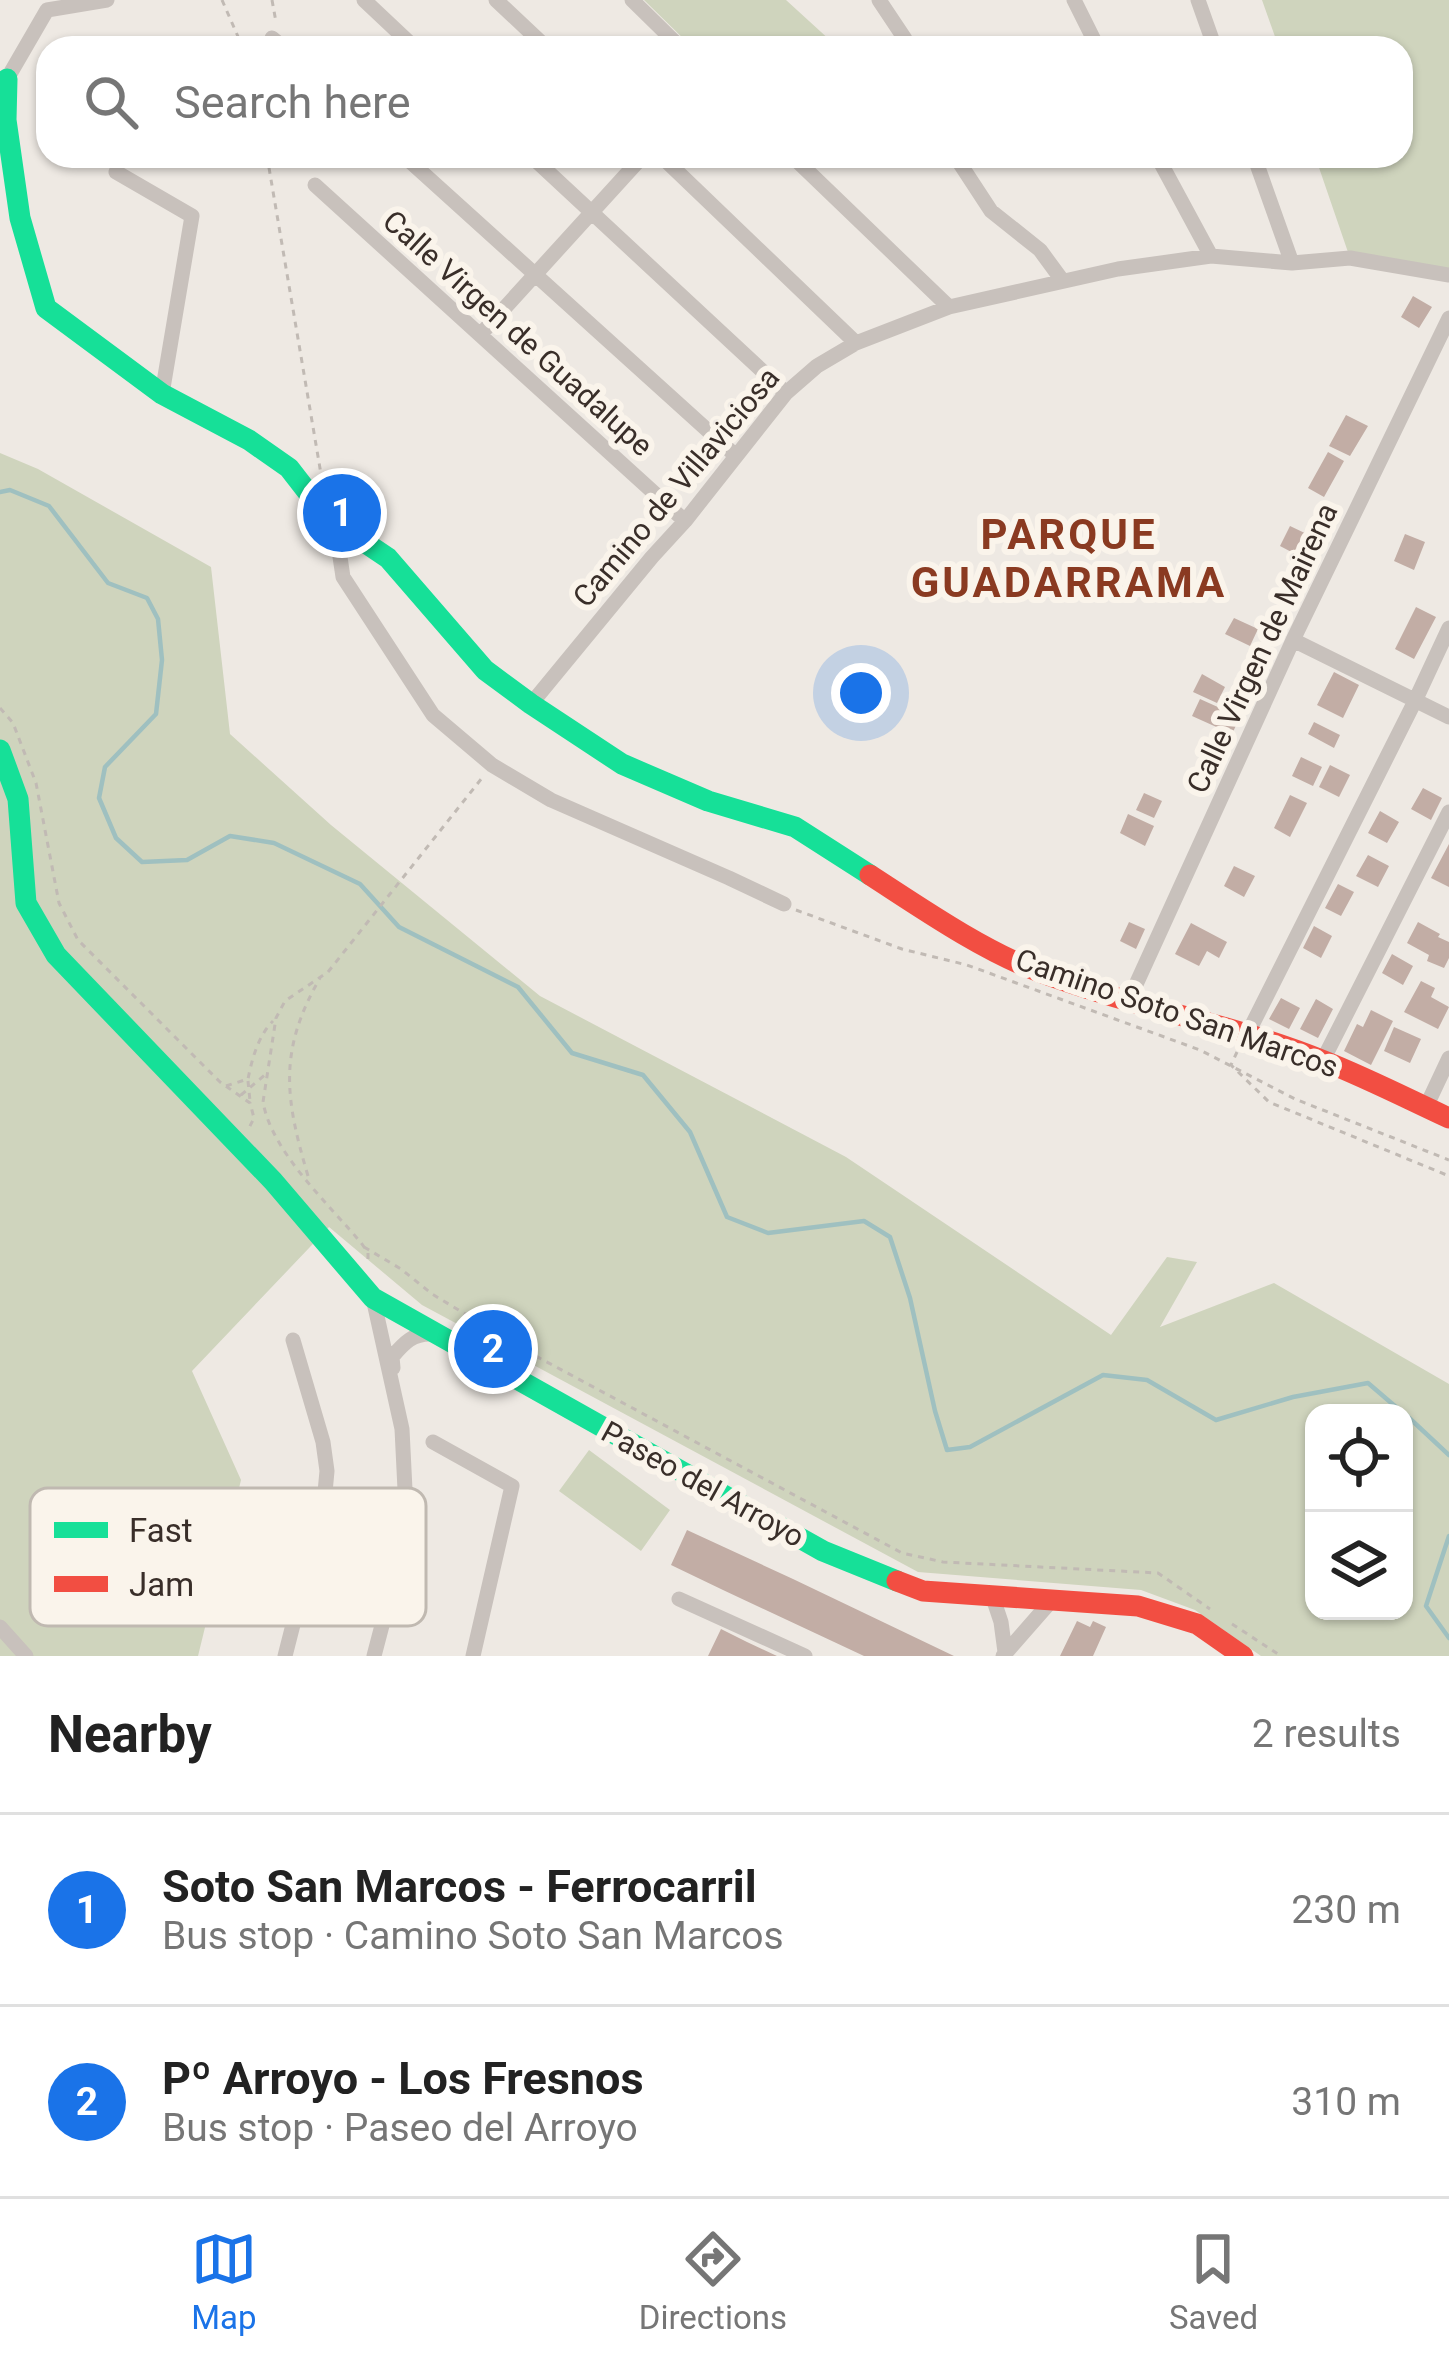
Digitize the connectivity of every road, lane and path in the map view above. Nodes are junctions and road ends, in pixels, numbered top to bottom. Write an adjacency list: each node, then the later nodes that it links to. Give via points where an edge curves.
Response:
1 (107, 0): 10 (street)
2 (223, 0): 11 (path)
3 (272, 0): 12 (path)
4 (364, 0): 13 (street)
5 (496, 0): 14 (street)
6 (632, 0): 15 (street)
7 (879, 0): 16 (street)
8 (1074, 0): 17 (street)
9 (1198, 0): 18 (street)
10 (52, 5): 19 (street)
11 (238, 36)
12 (277, 36)
13 (402, 36)
14 (534, 36)
15 (669, 36)
16 (903, 36)
17 (1092, 36)
18 (1211, 36)
19 (4, 80): 42 (street, Camino Soto San Marcos, via 20,218 46,308)
20 (270, 168): 44 (path)
21 (417, 168): 34 (street)
22 (544, 168): 31 (street)
23 (632, 168): 31 (street)
24 (674, 168): 40 (street)
25 (804, 168): 37 (street)
26 (963, 168): 36 (street, via 991,211 1040,250)
27 (1163, 168): 32 (street)
28 (1258, 168): 33 (street)
29 (116, 172): 42 (street, via 193,216)
30 (315, 185): 39 (street, Calle Virgen de Guadalupe)
31 (593, 213): 34 (street); 41 (street)
32 (1211, 256): 33 (street, Camino de Villaviciosa); 36 (street, Camino de Villaviciosa)
33 (1292, 263): 35 (street, Camino de Villaviciosa, via 1350,258)
34 (535, 274): 39 (street); 43 (street)
35 (1449, 274)
36 (1062, 280): 37 (street, Camino de Villaviciosa)
37 (949, 307): 40 (street, Camino de Villaviciosa)
38 (1449, 318): 48 (street, Calle Virgen de Mairena)
39 (480, 335): 45 (street, Calle Virgen de Guadalupe)
40 (856, 343): 41 (street, Camino de Villaviciosa)
41 (786, 393): 43 (street, Camino de Villaviciosa)
42 (162, 394): 46 (street, Camino Soto San Marcos, via 289,468)
43 (736, 456): 45 (street, Camino de Villaviciosa)
44 (323, 490)
45 (685, 521): 50 (street, Camino de Villaviciosa)
46 (345, 530): 50 (street, Camino Soto San Marcos, via 388,559 485,670); 56 (street, via 344,577 447,728 551,800)
47 (1449, 628): 49 (street)
48 (1293, 640): 49 (street); 58 (street, Calle Virgen de Mairena)
49 (1415, 701): 52 (street); 60 (street)
50 (530, 704): 58 (street, Camino Soto San Marcos, via 622,764 796,827 1032,969)
51 (0, 708): 66 (path, via 36,783 59,903 78,940)
52 (1449, 717)
53 (0, 750): 72 (street, Paseo del Arroyo, via 18,799 26,903 56,955)
54 (490, 767): 57 (path)
55 (1449, 812): 62 (street)
56 (784, 904): 63 (path)
57 (321, 977): 59 (path, via 285,1001); 75 (path, via 292,1035 293,1125)
58 (1127, 1002): 60 (street, Camino Soto San Marcos)
59 (276, 1018): 64 (path); 65 (path)
60 (1247, 1035): 62 (street, Camino Soto San Marcos); 63 (path)
61 (1449, 1058): 70 (street)
62 (1323, 1060): 70 (street, Camino Soto San Marcos)
63 (1231, 1065): 73 (path); 74 (path, via 1269,1102)
64 (269, 1071): 67 (path); 75 (path, via 265,1113)
65 (248, 1079): 66 (path); 67 (path)
66 (225, 1086): 68 (path)
67 (249, 1087): 68 (path); 69 (path)
68 (240, 1096): 69 (path)
69 (250, 1102): 72 (path, via 254,1118)
70 (1426, 1107): 71 (street, Camino Soto San Marcos)
71 (1449, 1118)
72 (238, 1145): 78 (street, Paseo del Arroyo)
73 (1449, 1160)
74 (1449, 1176)
75 (310, 1182): 76 (path)
76 (364, 1246): 77 (path); 100 (path, via 532,1354 902,1553 1158,1573)
77 (367, 1273)
78 (373, 1298): 79 (street, Paseo del Arroyo); 81 (street)
79 (438, 1334): 81 (street, via 406,1340 392,1357); 85 (street, Paseo del Arroyo, via 823,1551 923,1591)
80 (293, 1340): 83 (street, via 323,1442)
81 (393, 1389): 84 (street)
82 (433, 1442): 96 (street, via 512,1486)
83 (325, 1488)
84 (404, 1488)
85 (993, 1598): 87 (street, Paseo del Arroyo); 92 (street)
86 (679, 1599): 97 (street)
87 (1052, 1600): 91 (street, Paseo del Arroyo, via 1138,1606); 92 (street)
88 (293, 1626): 94 (street)
89 (382, 1626): 95 (street)
90 (0, 1628): 93 (street)
91 (1215, 1636): 98 (street); 99 (street, Paseo del Arroyo)
92 (1004, 1654)
93 (26, 1656)
94 (285, 1656)
95 (374, 1656)
96 (472, 1656)
97 (805, 1656)
98 (1229, 1656)
99 (1243, 1656)
100 (1281, 1656)

